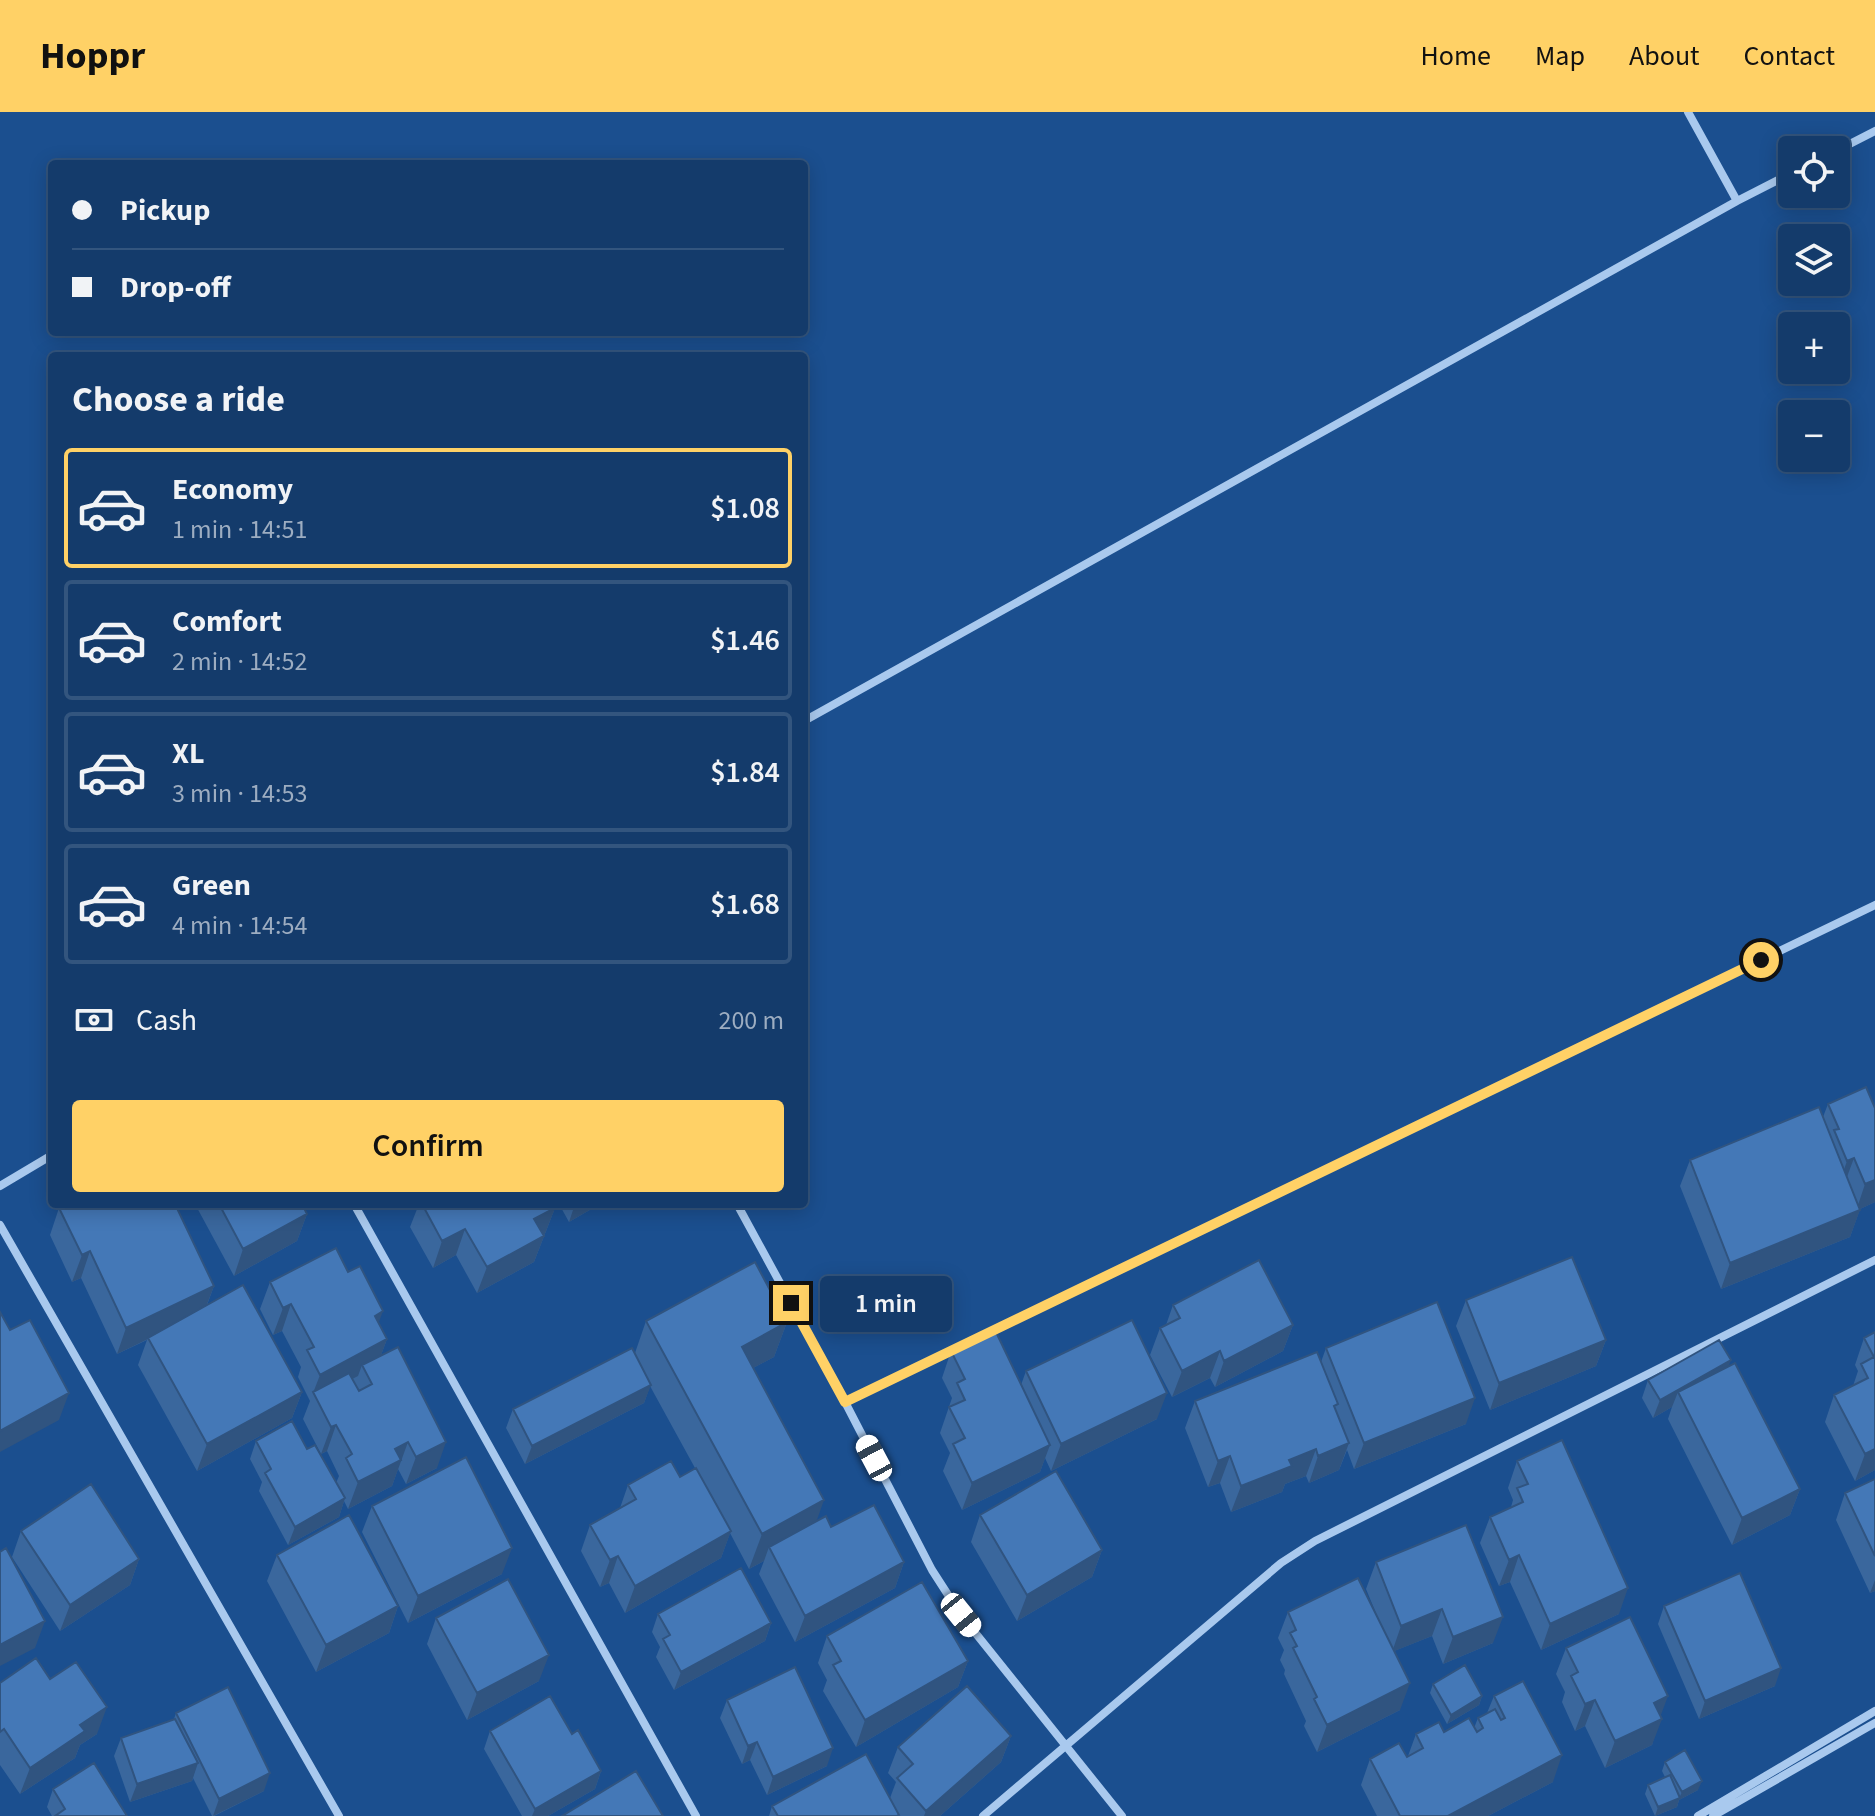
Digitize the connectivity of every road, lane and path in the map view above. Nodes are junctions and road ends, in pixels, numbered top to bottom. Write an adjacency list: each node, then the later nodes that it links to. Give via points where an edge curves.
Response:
1 (1688, 112): 5 (street)
2 (1875, 131): 3 (street)
3 (1850, 144)
4 (1778, 180): 5 (street)
5 (1737, 201): 6 (street)
6 (808, 719)
7 (1875, 905): 14 (street)
8 (48, 1157): 9 (street)
9 (0, 1186)
10 (356, 1208): 19 (street)
11 (739, 1208): 14 (street)
12 (0, 1225): 18 (street)
13 (1875, 1260): 17 (street, via 1315,1541 1281,1563)
14 (845, 1402): 17 (street, via 939,1582)
15 (1875, 1711): 22 (street)
16 (1875, 1723): 23 (street)
17 (1066, 1747): 20 (street); 21 (street)
18 (339, 1816)
19 (696, 1816)
20 (983, 1816)
21 (1122, 1816)
22 (1698, 1816)
23 (1713, 1816)

